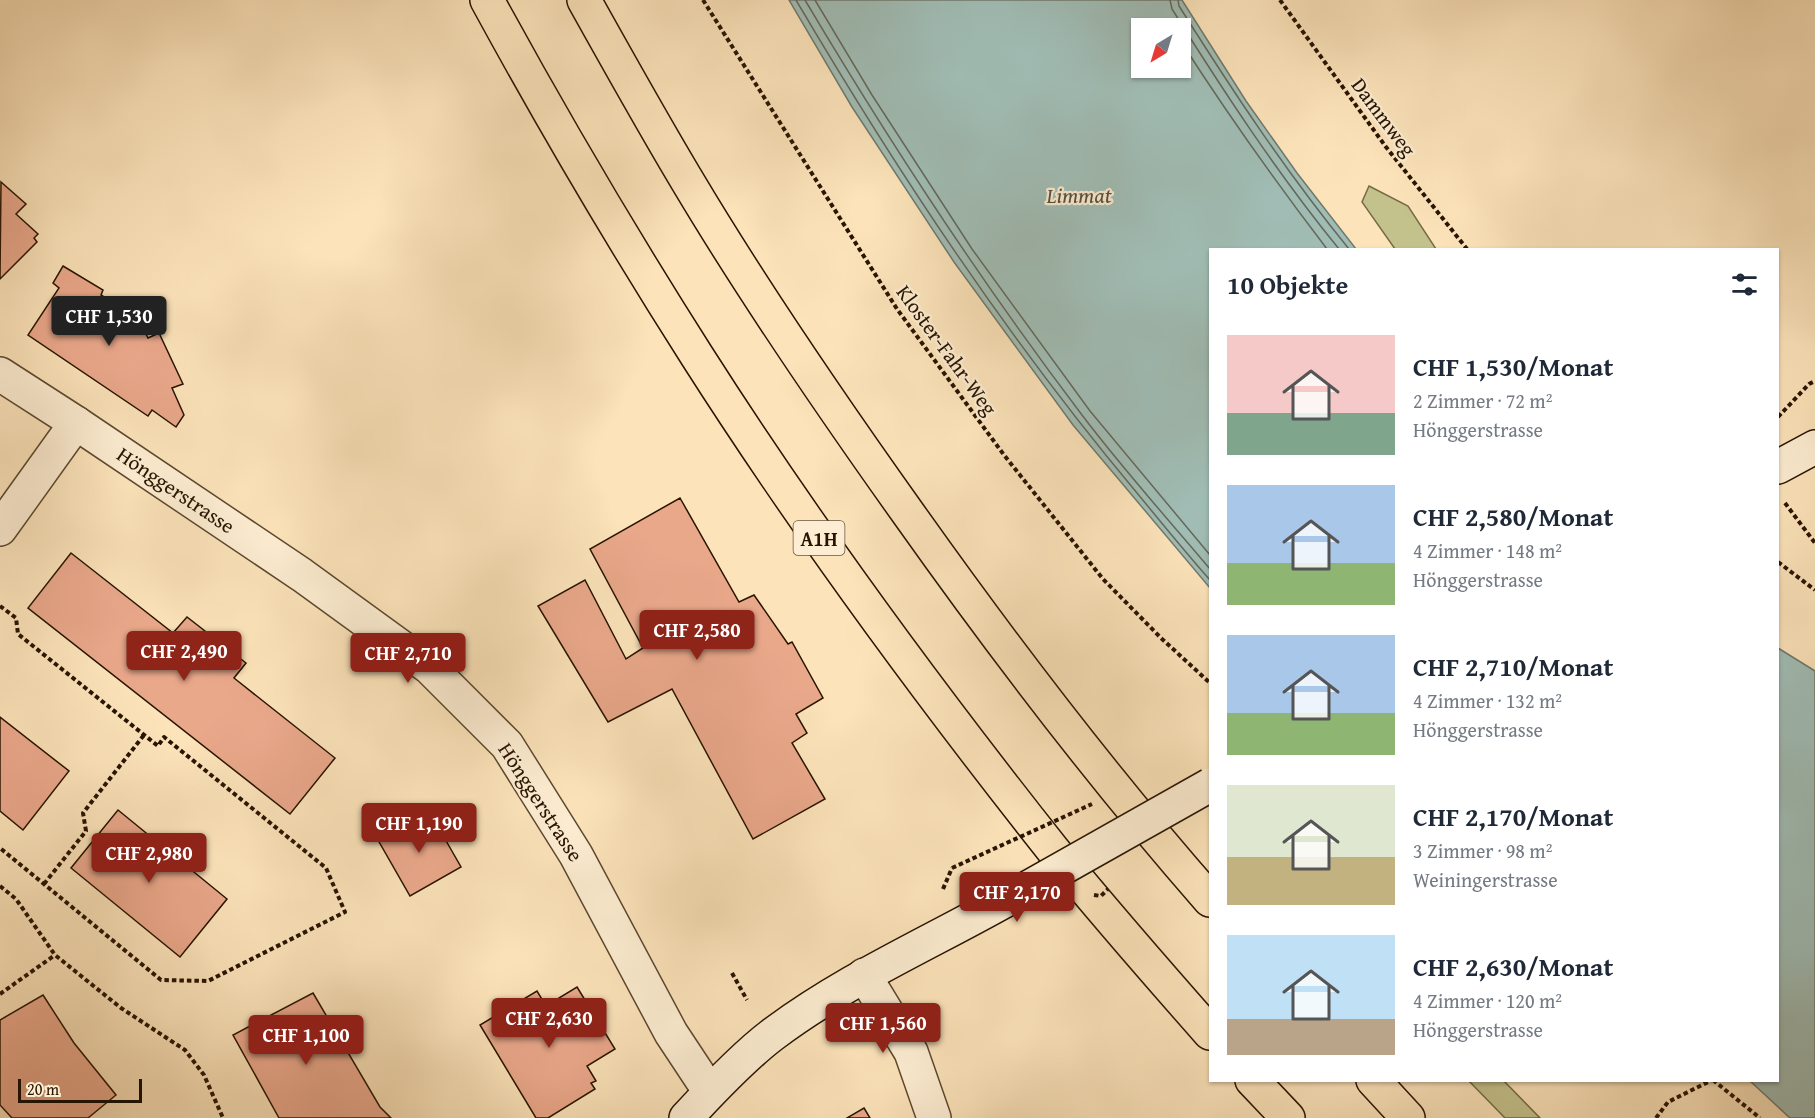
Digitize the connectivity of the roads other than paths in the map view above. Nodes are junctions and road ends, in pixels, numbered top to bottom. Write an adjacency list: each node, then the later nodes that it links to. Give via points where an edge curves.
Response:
1 (487, 0): 11 (highway, A1H, via 697,357 814,531 1054,850)
2 (584, 0): 9 (highway, via 707,213 789,343 982,618 1103,773)
3 (0, 374): 4 (street, Hönggerstrasse)
4 (76, 423): 7 (street); 14 (street, Hönggerstrasse, via 302,575 430,669 507,745 576,855 671,1033)
5 (1815, 447): 6 (street)
6 (1779, 466)
7 (0, 529)
8 (1209, 786): 10 (street, bridge, via 987,911)
9 (1209, 899)
10 (864, 975): 14 (street, via 770,1036); 16 (street, via 911,1052)
11 (1209, 1032)
12 (1254, 1082): 17 (highway)
13 (1375, 1082): 18 (highway)
14 (710, 1092): 15 (street)
15 (686, 1118)
16 (934, 1118)
17 (1288, 1118)
18 (1408, 1118)

